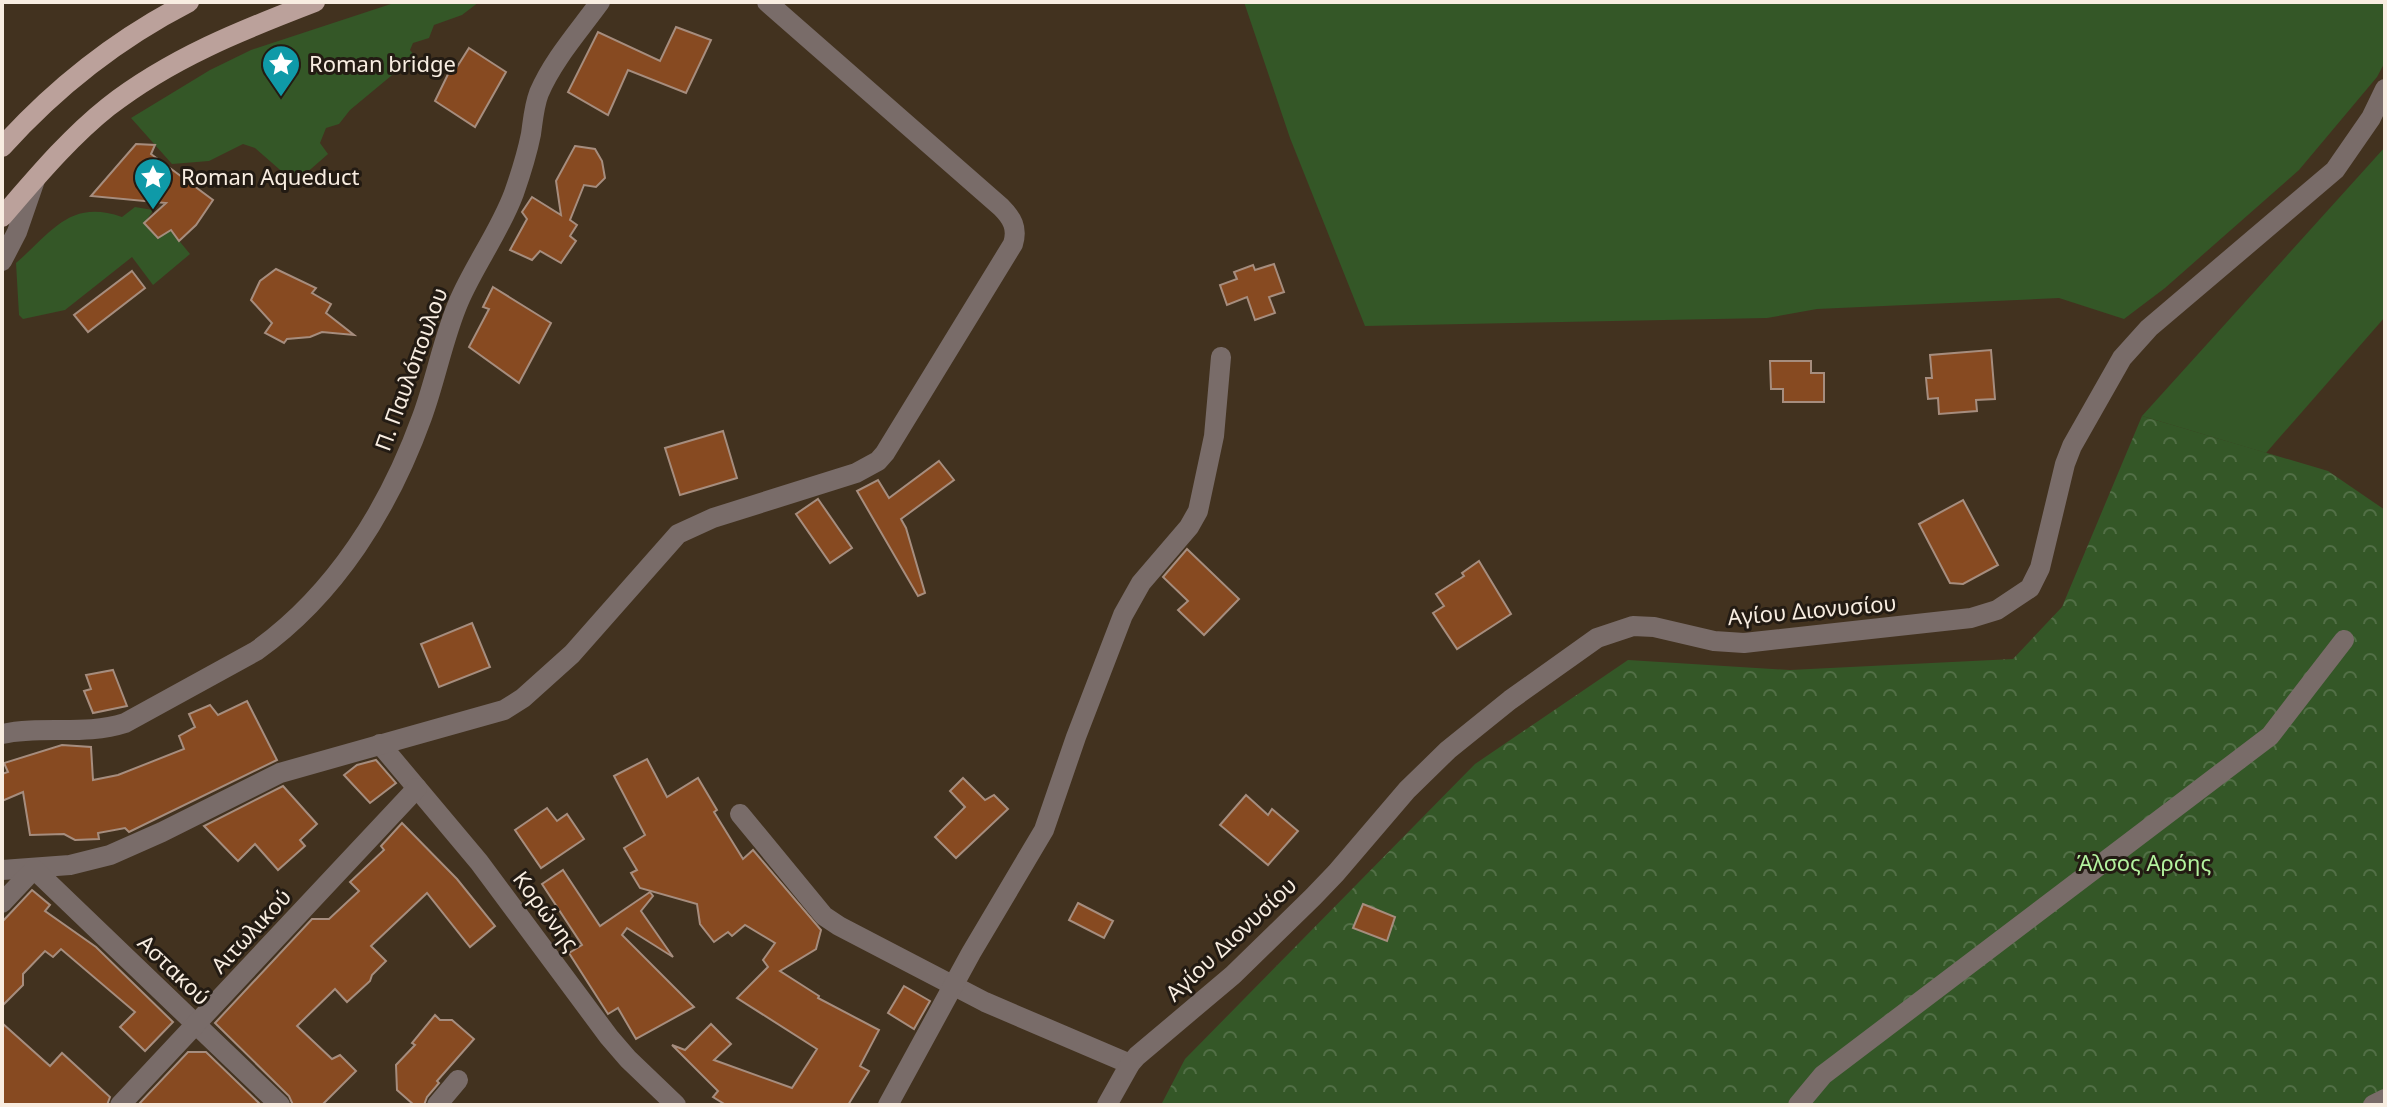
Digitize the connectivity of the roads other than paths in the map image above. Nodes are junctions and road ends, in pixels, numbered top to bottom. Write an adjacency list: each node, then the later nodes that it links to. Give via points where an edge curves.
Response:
1 (189, 2): 6 (main road, via 99,56)
2 (315, 2): 7 (main road, via 166,67 106,109)
3 (600, 2): 12 (street, Π. Παυλόπουλου, via 539,94 515,191 460,300 404,461 352,554 320,595 256,651 125,723 104,729)
4 (767, 2): 13 (street, via 1001,207 1016,230 1013,244 878,461 848,477 686,529 667,543 581,645 515,705)
5 (2385, 89): 21 (street, Αγίου Διονυσίου, via 2335,170 2149,328 2122,358 2072,446 2040,568 2021,596 1971,618 1804,638 1727,643 1633,626 1597,638 1448,750 1313,897)
6 (2, 147)
7 (36, 180): 8 (main road); 9 (street)
8 (2, 217)
9 (2, 261)
10 (1221, 357): 19 (street, via 1214,436 1198,511 1141,583 1123,615 1044,830)
11 (2344, 640): 30 (street, via 2270,736 1823,1075)
12 (2, 734)
13 (380, 744): 14 (street, Κορώνης); 16 (street, via 280,773 120,851)
14 (417, 788): 20 (street, Αιτωλικού); 27 (street, Κορώνης, via 518,912 609,1037)
15 (740, 814): 19 (street, via 824,916)
16 (34, 869): 17 (street); 18 (street); 20 (street, Αστακού)
17 (2, 870)
18 (2, 903)
19 (953, 987): 21 (street); 28 (street)
20 (197, 1025): 24 (street, Αιτωλικού); 25 (street, Αστακού)
21 (1130, 1064): 29 (street, Αγίου Διονυσίου)
22 (458, 1080): 26 (street)
23 (2385, 1099): 31 (street)
24 (120, 1105)
25 (280, 1105)
26 (437, 1105)
27 (676, 1105)
28 (888, 1105)
29 (1107, 1105)
30 (1798, 1105)
31 (2373, 1105)

